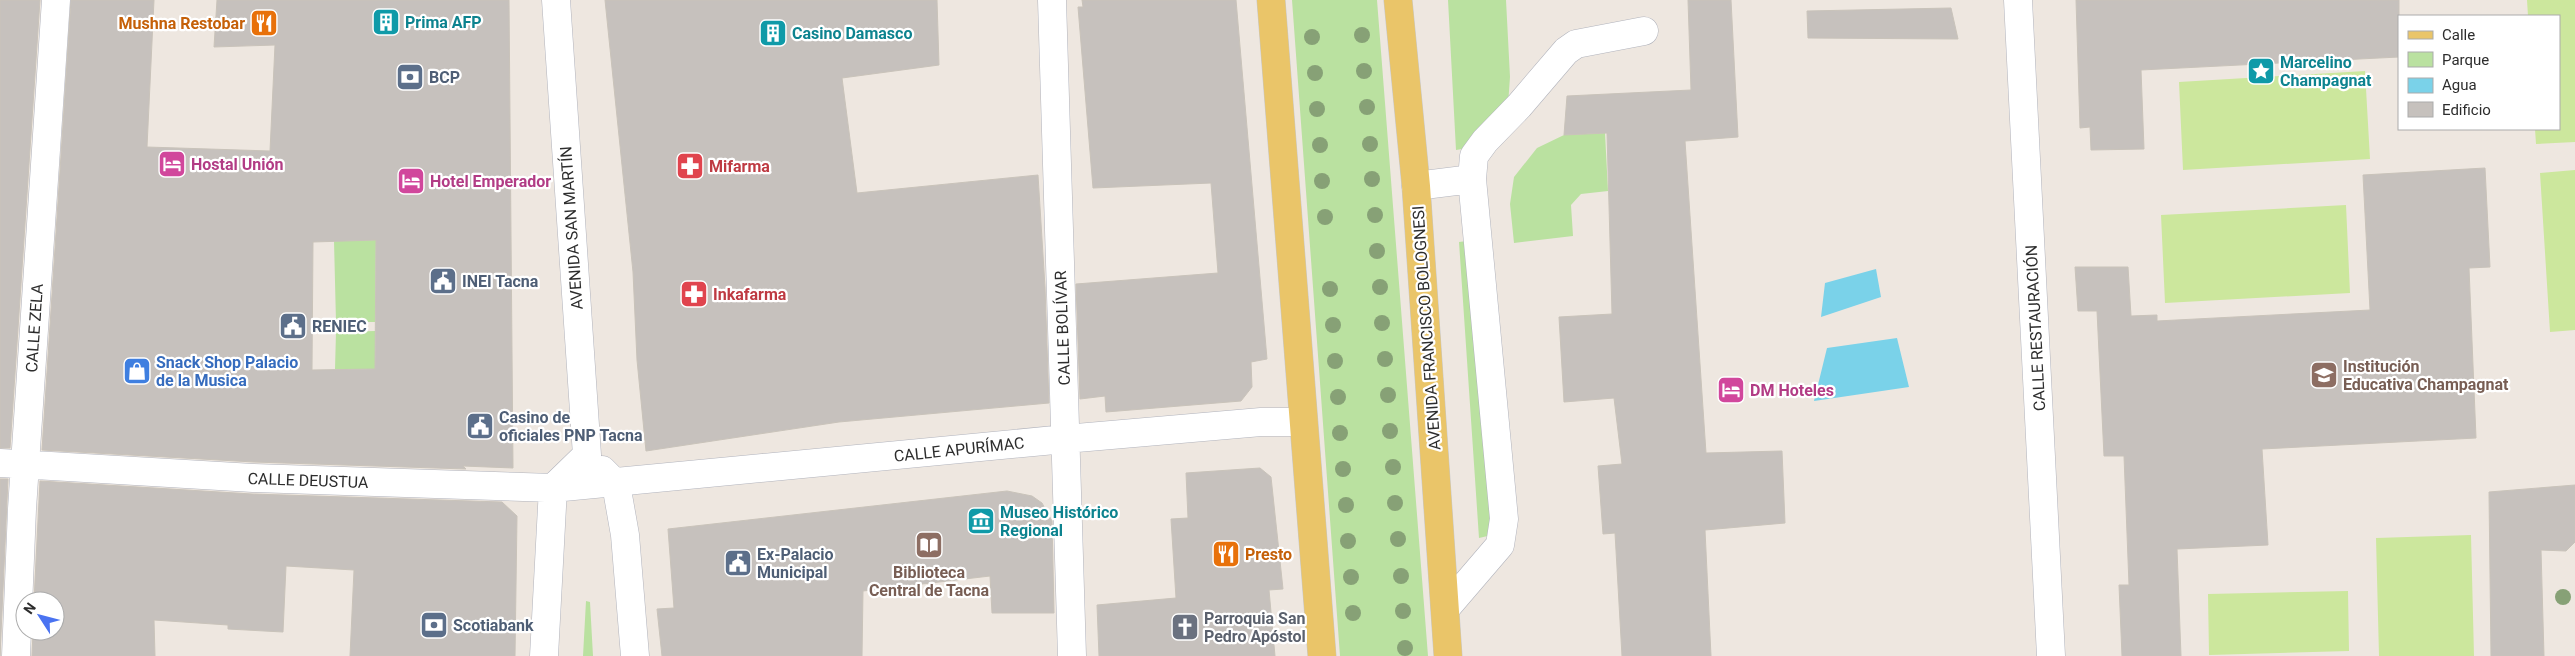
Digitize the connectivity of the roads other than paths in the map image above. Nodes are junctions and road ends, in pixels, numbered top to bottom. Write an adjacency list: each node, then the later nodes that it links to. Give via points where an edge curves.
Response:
1 (56, 0): 13 (street, CALLE ZELA)
2 (556, 0): 12 (street, AVENIDA SAN MARTÍN)
3 (1052, 0): 11 (street, CALLE BOLÍVAR)
4 (1271, 0): 10 (main road)
5 (1398, 0): 9 (main road, AVENIDA FRANCISCO BOLOGNESI)
6 (2018, 0): 23 (street, CALLE RESTAURACIÓN)
7 (1644, 31): 8 (street, via 1576,44 1566,51 1520,106 1485,141 1474,156)
8 (1472, 179): 9 (street); 16 (street, via 1504,519 1500,545)
9 (1416, 186): 16 (main road, AVENIDA FRANCISCO BOLOGNESI)
10 (1302, 422): 11 (street, CALLE APURÍMAC, via 1261,422); 21 (main road)
11 (1065, 439): 14 (street, CALLE APURÍMAC); 20 (street, CALLE BOLÍVAR)
12 (587, 455): 14 (street); 15 (street)
13 (13, 464): 15 (street, CALLE DEUSTUA, via 253,478); 17 (street, CALLE ZELA)
14 (616, 484): 15 (street, CALLE DEUSTUA); 19 (street, via 625,535)
15 (553, 488): 18 (street)
16 (1446, 608): 22 (main road, AVENIDA FRANCISCO BOLOGNESI)
17 (16, 656)
18 (544, 656)
19 (635, 656)
20 (1072, 656)
21 (1322, 656)
22 (1448, 656)
23 (2051, 656)

